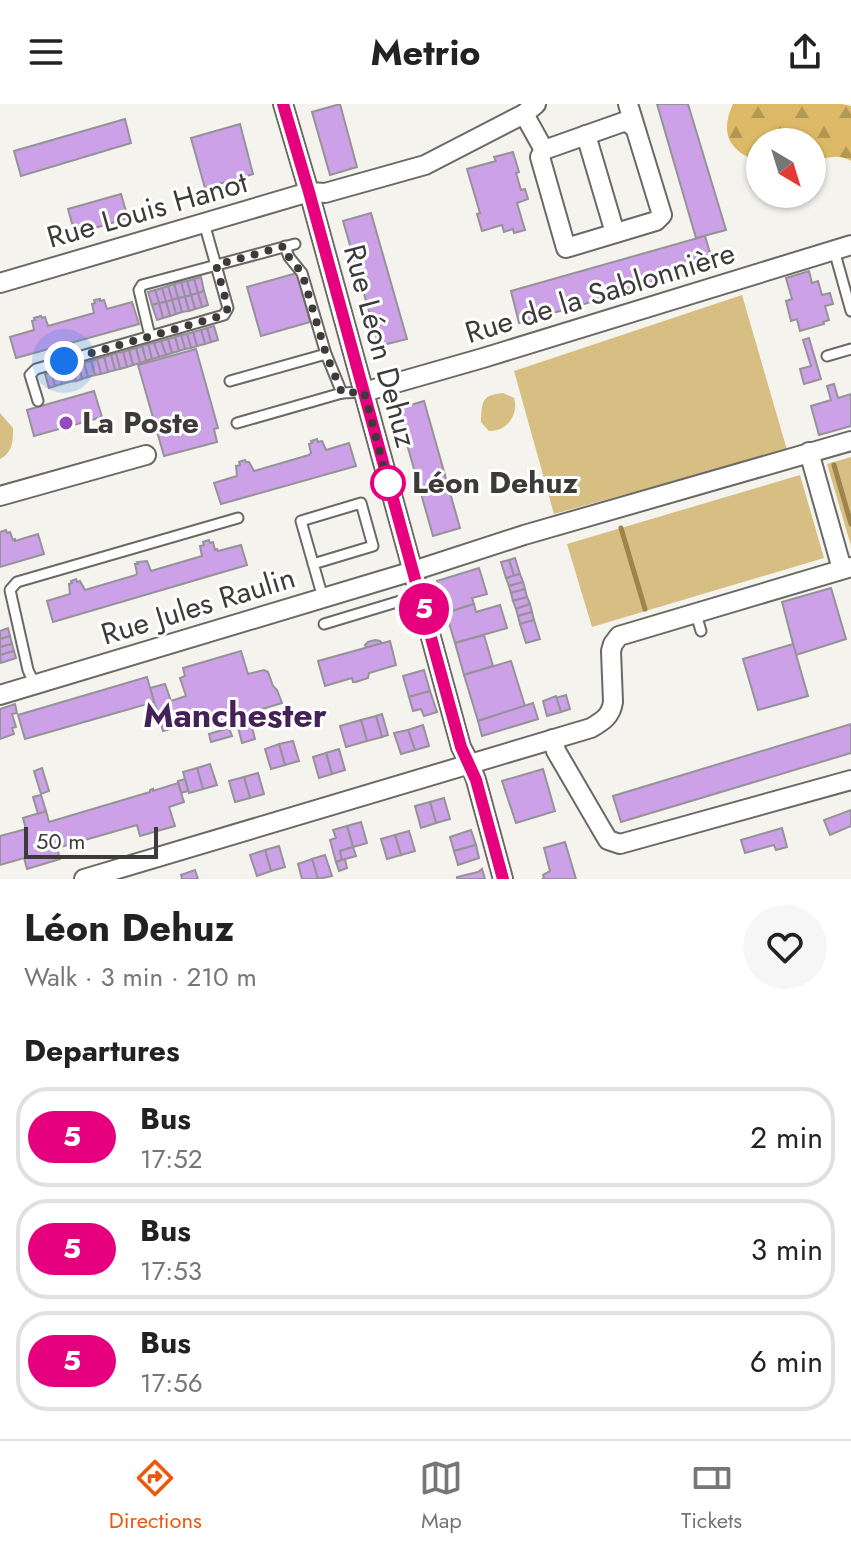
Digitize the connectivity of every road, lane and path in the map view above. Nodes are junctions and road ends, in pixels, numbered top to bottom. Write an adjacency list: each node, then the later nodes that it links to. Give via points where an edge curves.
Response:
1 (283, 104): 7 (street, Rue Léon Dehuz)
2 (628, 104): 4 (street)
3 (530, 109): 6 (street); 7 (street, Rue Louis Hanot, via 425,165 325,193)
4 (635, 128): 5 (street, via 626,121); 9 (street, via 662,215)
5 (586, 135): 6 (street); 9 (street)
6 (544, 150): 9 (street, via 540,157 566,248)
7 (309, 192): 8 (street, Rue Louis Hanot); 19 (street, Rue Léon Dehuz)
8 (204, 223): 11 (lane); 12 (street, Rue Louis Hanot)
9 (615, 233)
10 (842, 247): 13 (lane); 19 (street, Rue de la Sablonnière)
11 (216, 265): 14 (lane, via 228,308 224,315); 14 (lane, via 142,285); 16 (lane, via 290,245 289,257 302,273)
12 (0, 283)
13 (851, 311)
14 (150, 336): 21 (lane, via 36,369 30,375)
15 (851, 349): 17 (lane)
16 (326, 354): 18 (lane); 20 (lane)
17 (827, 356)
18 (230, 381)
19 (364, 392): 20 (lane); 30 (street, Rue Léon Dehuz)
20 (342, 393): 22 (lane)
21 (38, 401)
22 (237, 423)
23 (851, 441): 24 (street, Rue Jules Raulin)
24 (809, 452): 29 (street); 30 (street, Rue Jules Raulin)
25 (146, 455): 26 (street)
26 (0, 496)
27 (238, 518): 34 (lane, via 17,582 10,590)
28 (313, 564): 28 (lane, via 301,521 361,503 373,546); 32 (lane)
29 (847, 568): 36 (street, via 698,622 619,636 611,651 612,710 591,728)
30 (413, 571): 31 (street, Rue Léon Dehuz); 32 (street, Rue Jules Raulin)
31 (420, 595): 33 (lane); 37 (street, Rue Léon Dehuz)
32 (323, 598): 34 (street, Rue Jules Raulin)
33 (324, 624)
34 (35, 685): 35 (street, Rue Jules Raulin)
35 (0, 695)
36 (553, 739): 37 (street); 38 (street, via 608,840 620,844)
37 (470, 764): 39 (street); 40 (street, Rue Léon Dehuz)
38 (851, 780)
39 (84, 879)
40 (503, 879)

